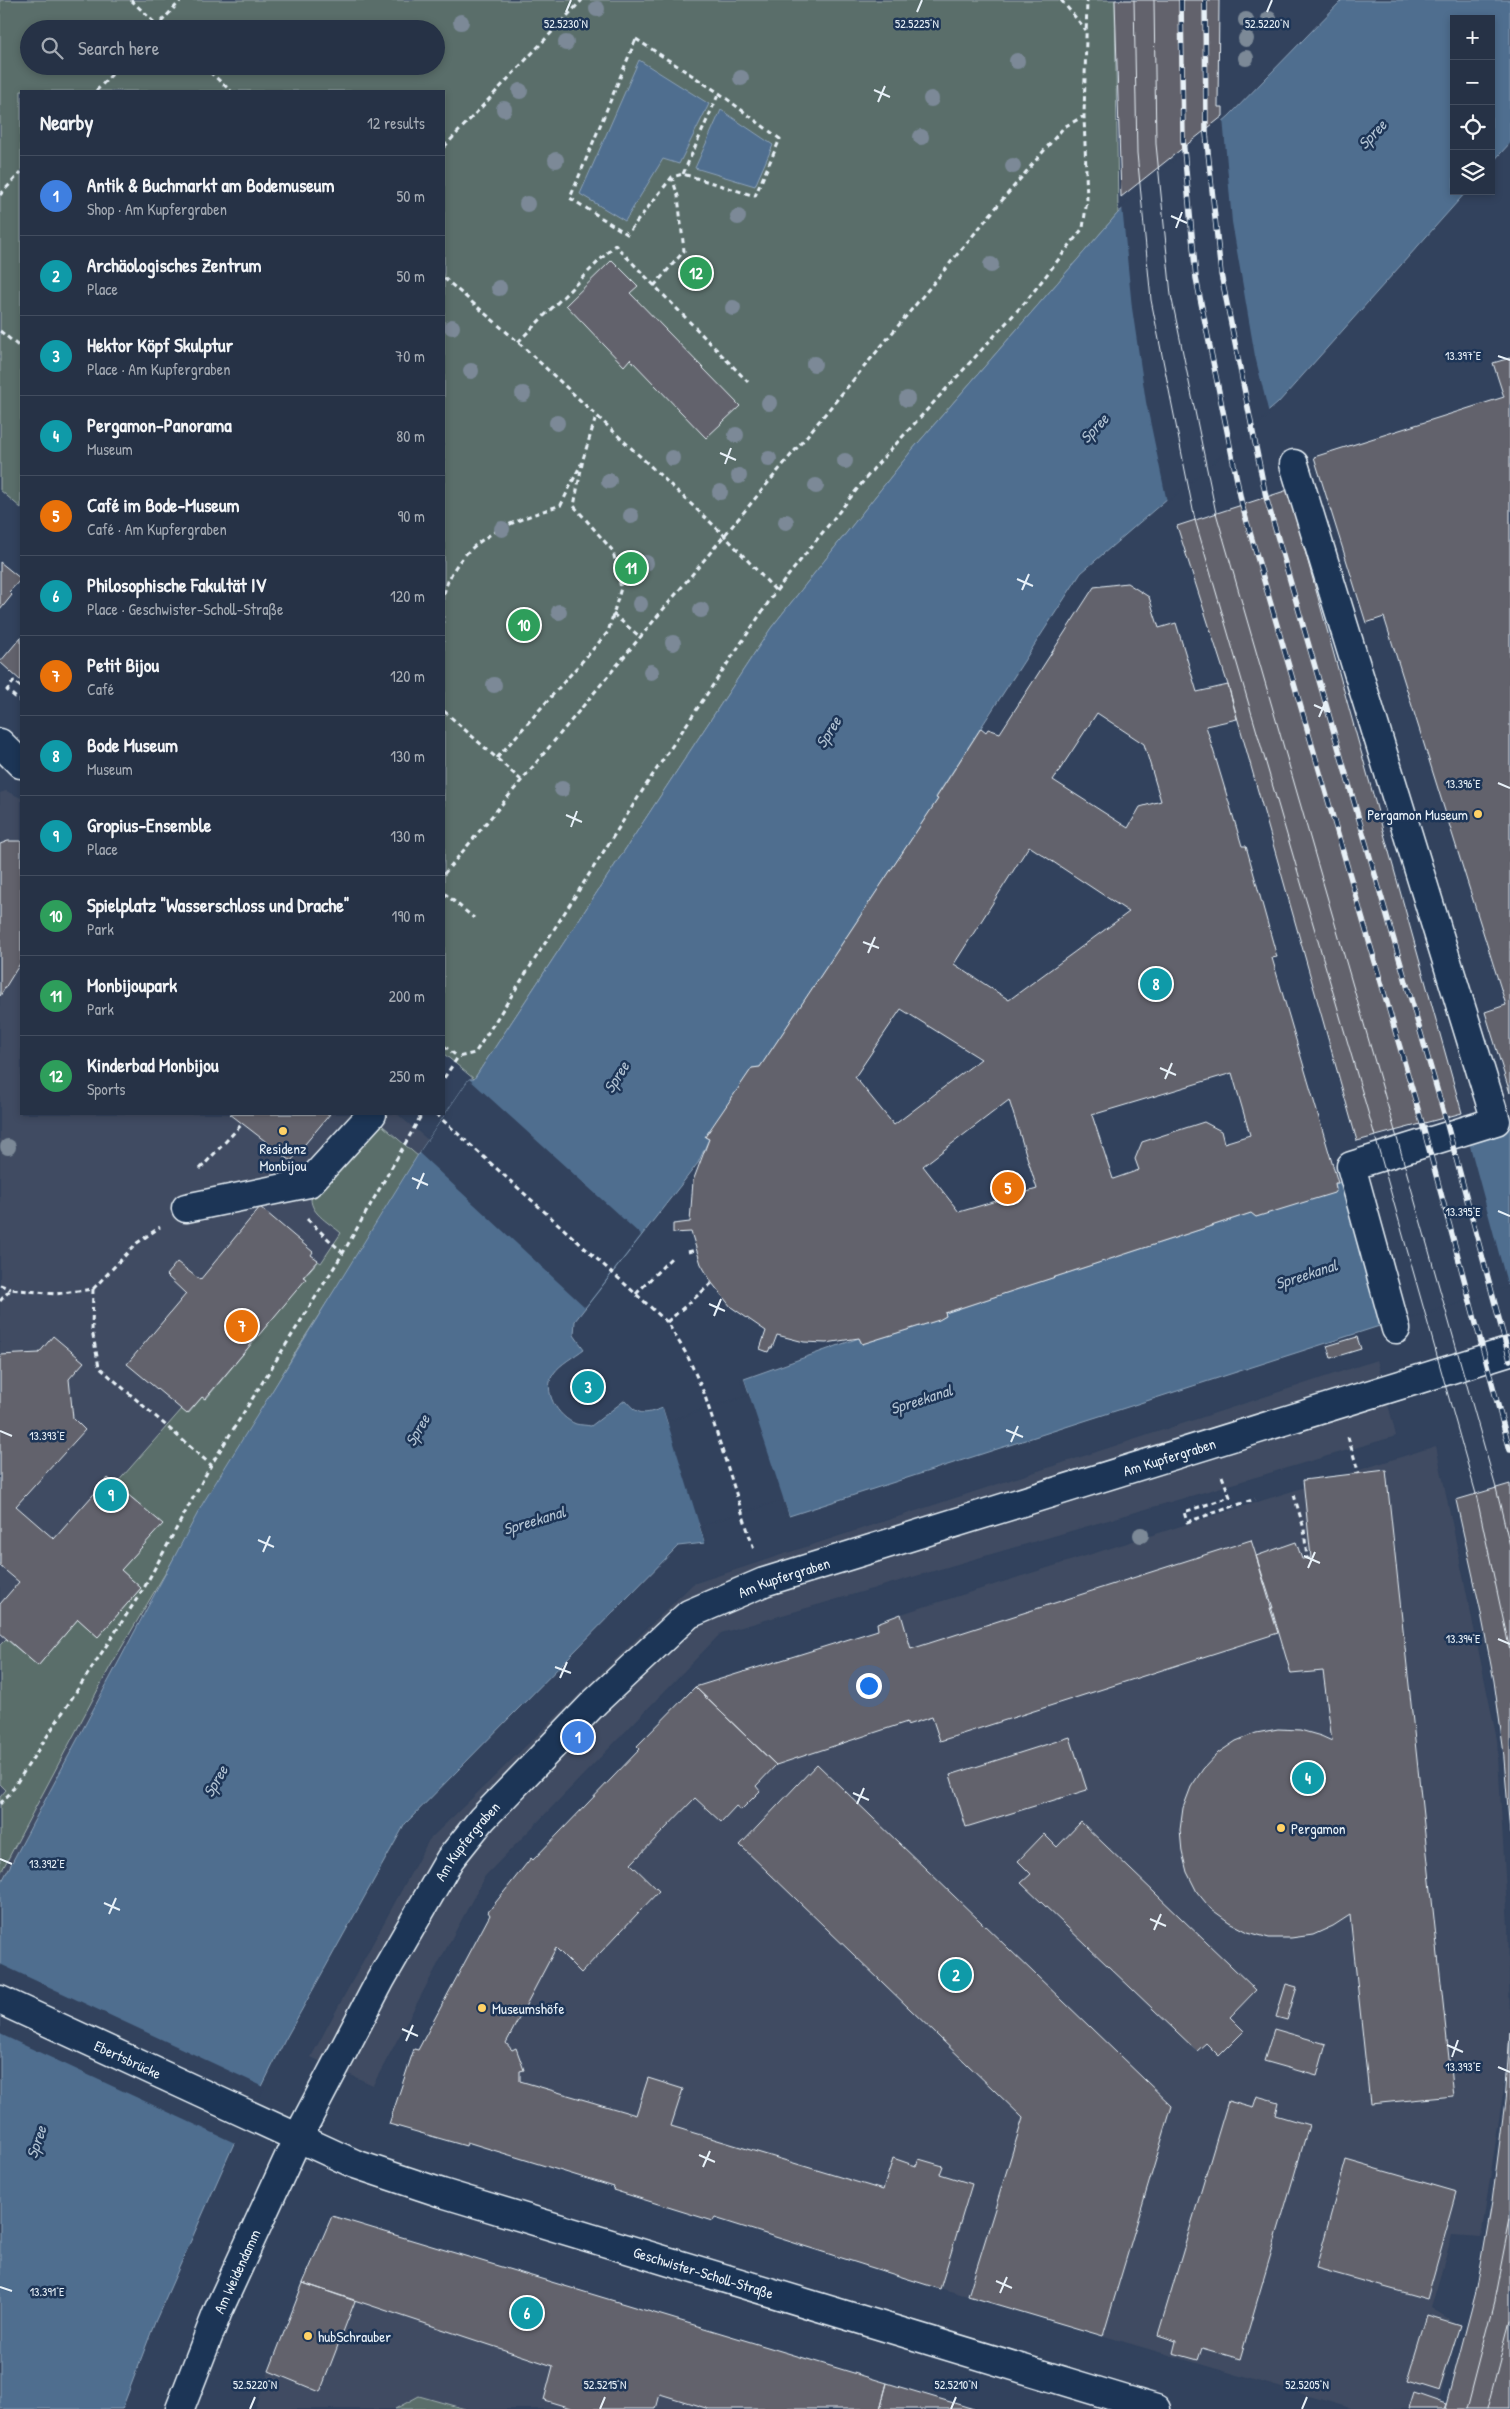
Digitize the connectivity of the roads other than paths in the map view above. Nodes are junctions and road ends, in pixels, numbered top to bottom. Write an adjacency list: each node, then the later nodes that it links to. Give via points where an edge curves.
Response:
1 (1294, 464): 4 (street, via 1496,1121 1351,1166)
2 (371, 1115): 3 (street, via 309,1183)
3 (186, 1208)
4 (1396, 1328)
5 (1510, 1351): 8 (street, Am Kupfergraben, via 764,1582 689,1614 595,1702 482,1819 450,1859 385,1971)
6 (0, 2000): 7 (street, Ebertsbrücke)
7 (257, 2118): 8 (street, Geschwister-Scholl-Straße)
8 (298, 2137): 9 (street, Am Weidendamm, via 218,2311); 10 (street, Geschwister-Scholl-Straße, via 355,2164 442,2193)
9 (180, 2409)
10 (1156, 2409)

